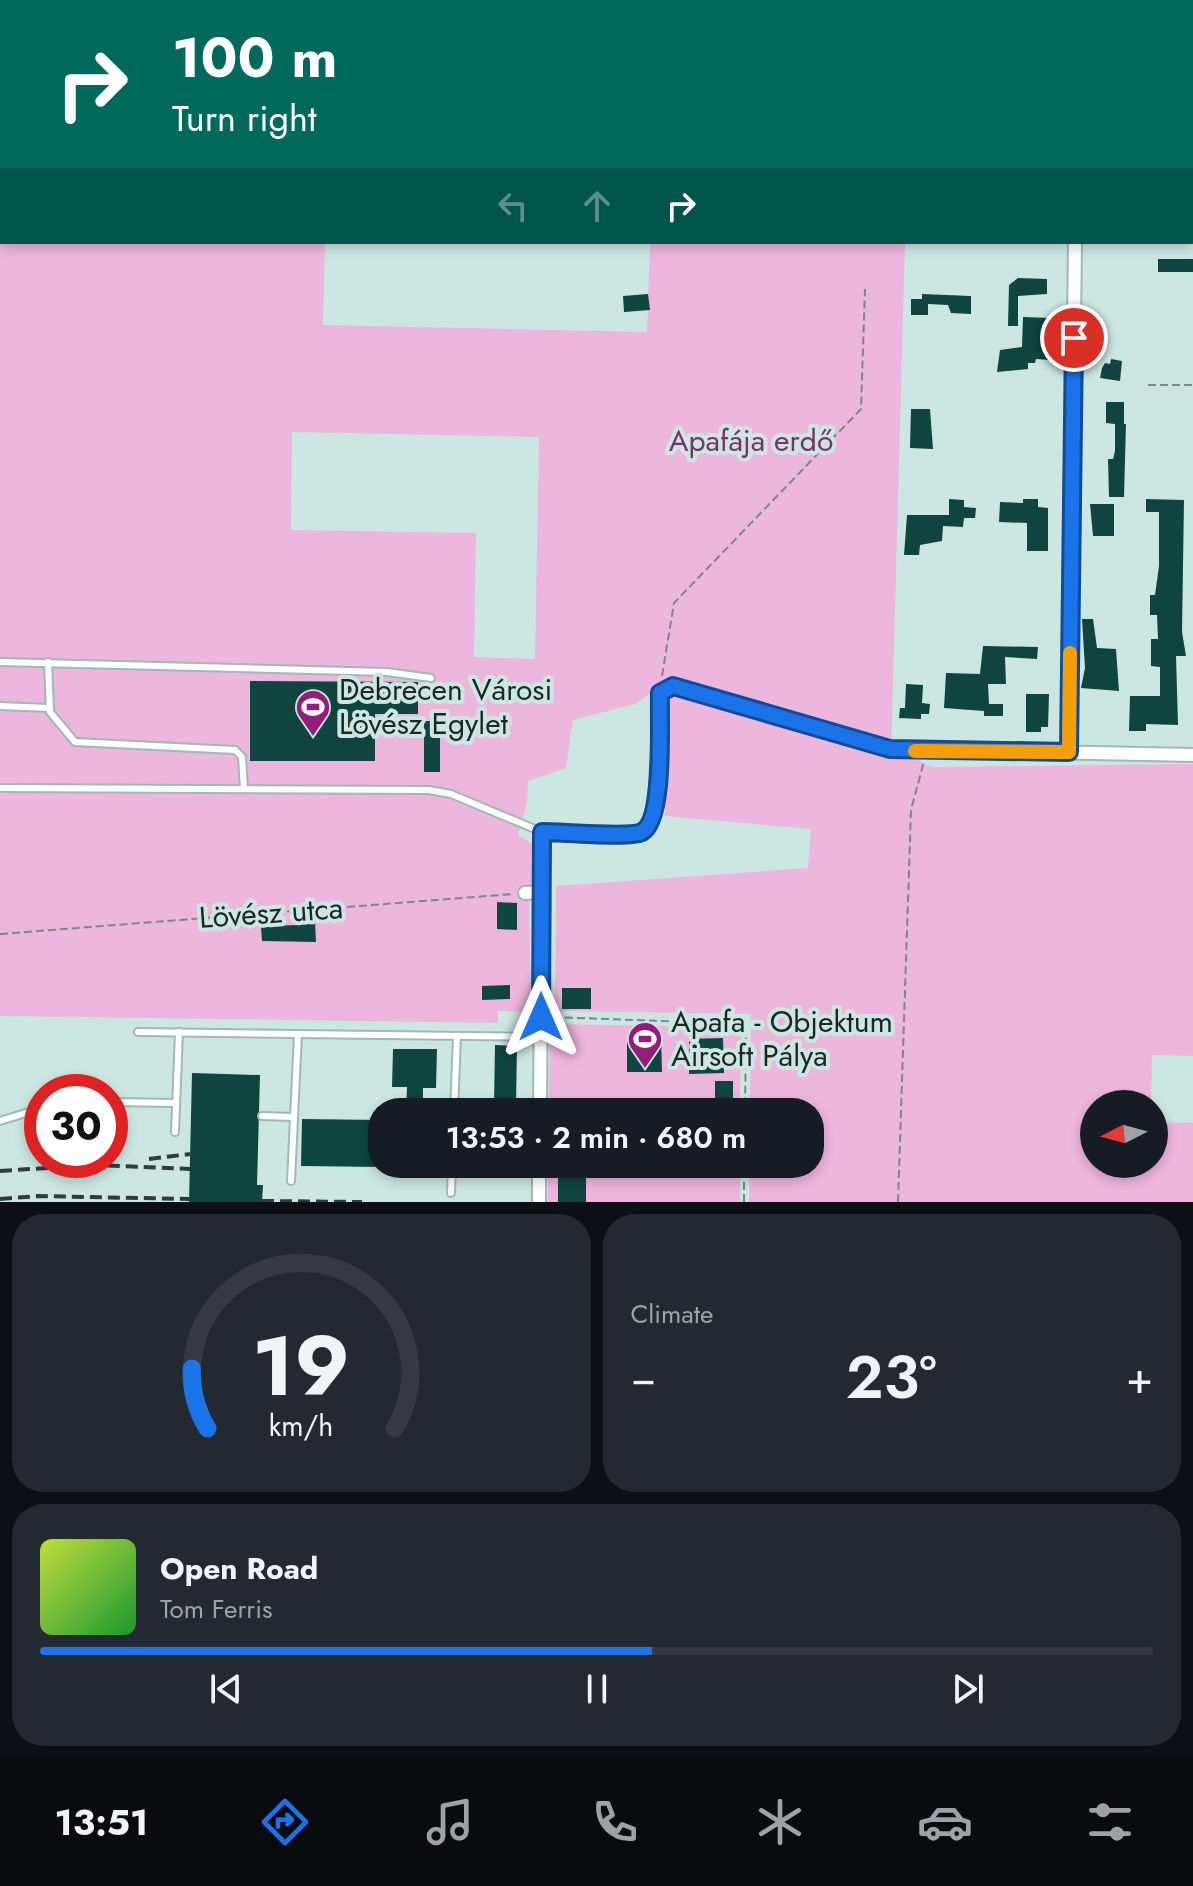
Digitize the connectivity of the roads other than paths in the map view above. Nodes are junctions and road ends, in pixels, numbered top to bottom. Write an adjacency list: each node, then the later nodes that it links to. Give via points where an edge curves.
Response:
1 (1075, 244): 7 (street)
2 (0, 662): 3 (lane)
3 (48, 662): 4 (lane, via 387,672); 6 (lane)
4 (431, 678)
5 (0, 706): 6 (lane)
6 (50, 708): 10 (lane, via 75,742 235,750 242,757)
7 (1069, 752): 8 (street); 11 (street, via 890,749 673,686 660,693 657,809 646,829 623,834)
8 (1193, 755)
9 (0, 788): 10 (lane)
10 (244, 789): 11 (lane, via 429,790)
11 (542, 832): 12 (street)
12 (541, 892): 13 (street); 18 (street)
13 (525, 893)
14 (138, 1032): 15 (lane)
15 (179, 1032): 16 (lane); 22 (lane)
16 (298, 1034): 17 (lane); 25 (lane)
17 (457, 1036): 18 (lane); 19 (lane)
18 (541, 1037): 20 (street)
19 (455, 1098)
20 (540, 1098)
21 (128, 1102): 22 (lane)
22 (176, 1103): 27 (lane)
23 (24, 1114): 26 (lane)
24 (262, 1116): 25 (lane)
25 (294, 1117): 30 (lane)
26 (0, 1121)
27 (175, 1132)
28 (452, 1178): 31 (lane)
29 (539, 1178): 32 (street)
30 (291, 1181)
31 (451, 1193)
32 (539, 1202)

